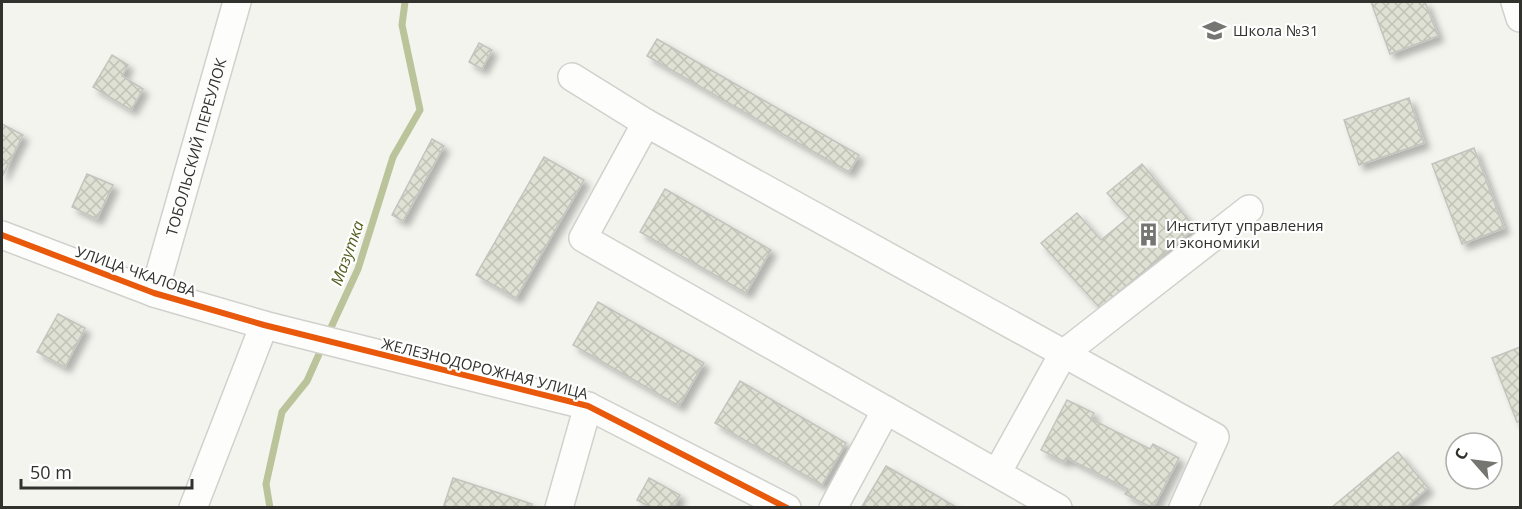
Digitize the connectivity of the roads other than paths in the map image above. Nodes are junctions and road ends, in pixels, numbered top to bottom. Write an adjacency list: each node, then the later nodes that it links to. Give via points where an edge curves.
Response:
1 (237, 2): 8 (street, ТОБОЛЬСКИЙ ПЕРЕУЛОК)
2 (1515, 2): 3 (street)
3 (1521, 18)
4 (572, 77): 5 (street)
5 (646, 123): 10 (street); 12 (street, via 583,238)
6 (1249, 209): 10 (street)
7 (2, 235): 8 (street, УЛИЦА ЧКАЛОВА)
8 (154, 293): 9 (street, УЛИЦА ЧКАЛОВА)
9 (264, 325): 11 (street, ЖЕЛЕЗНОДОРОЖНАЯ УЛИЦА); 14 (street)
10 (1063, 354): 13 (street); 19 (street, via 1215,437)
11 (588, 406): 15 (street); 16 (street, ЖЕЛЕЗНОДОРОЖНАЯ УЛИЦА)
12 (886, 410): 13 (street); 17 (street)
13 (997, 473): 18 (street)
14 (193, 507)
15 (559, 507)
16 (787, 507)
17 (833, 507)
18 (1058, 507)
19 (1183, 507)

